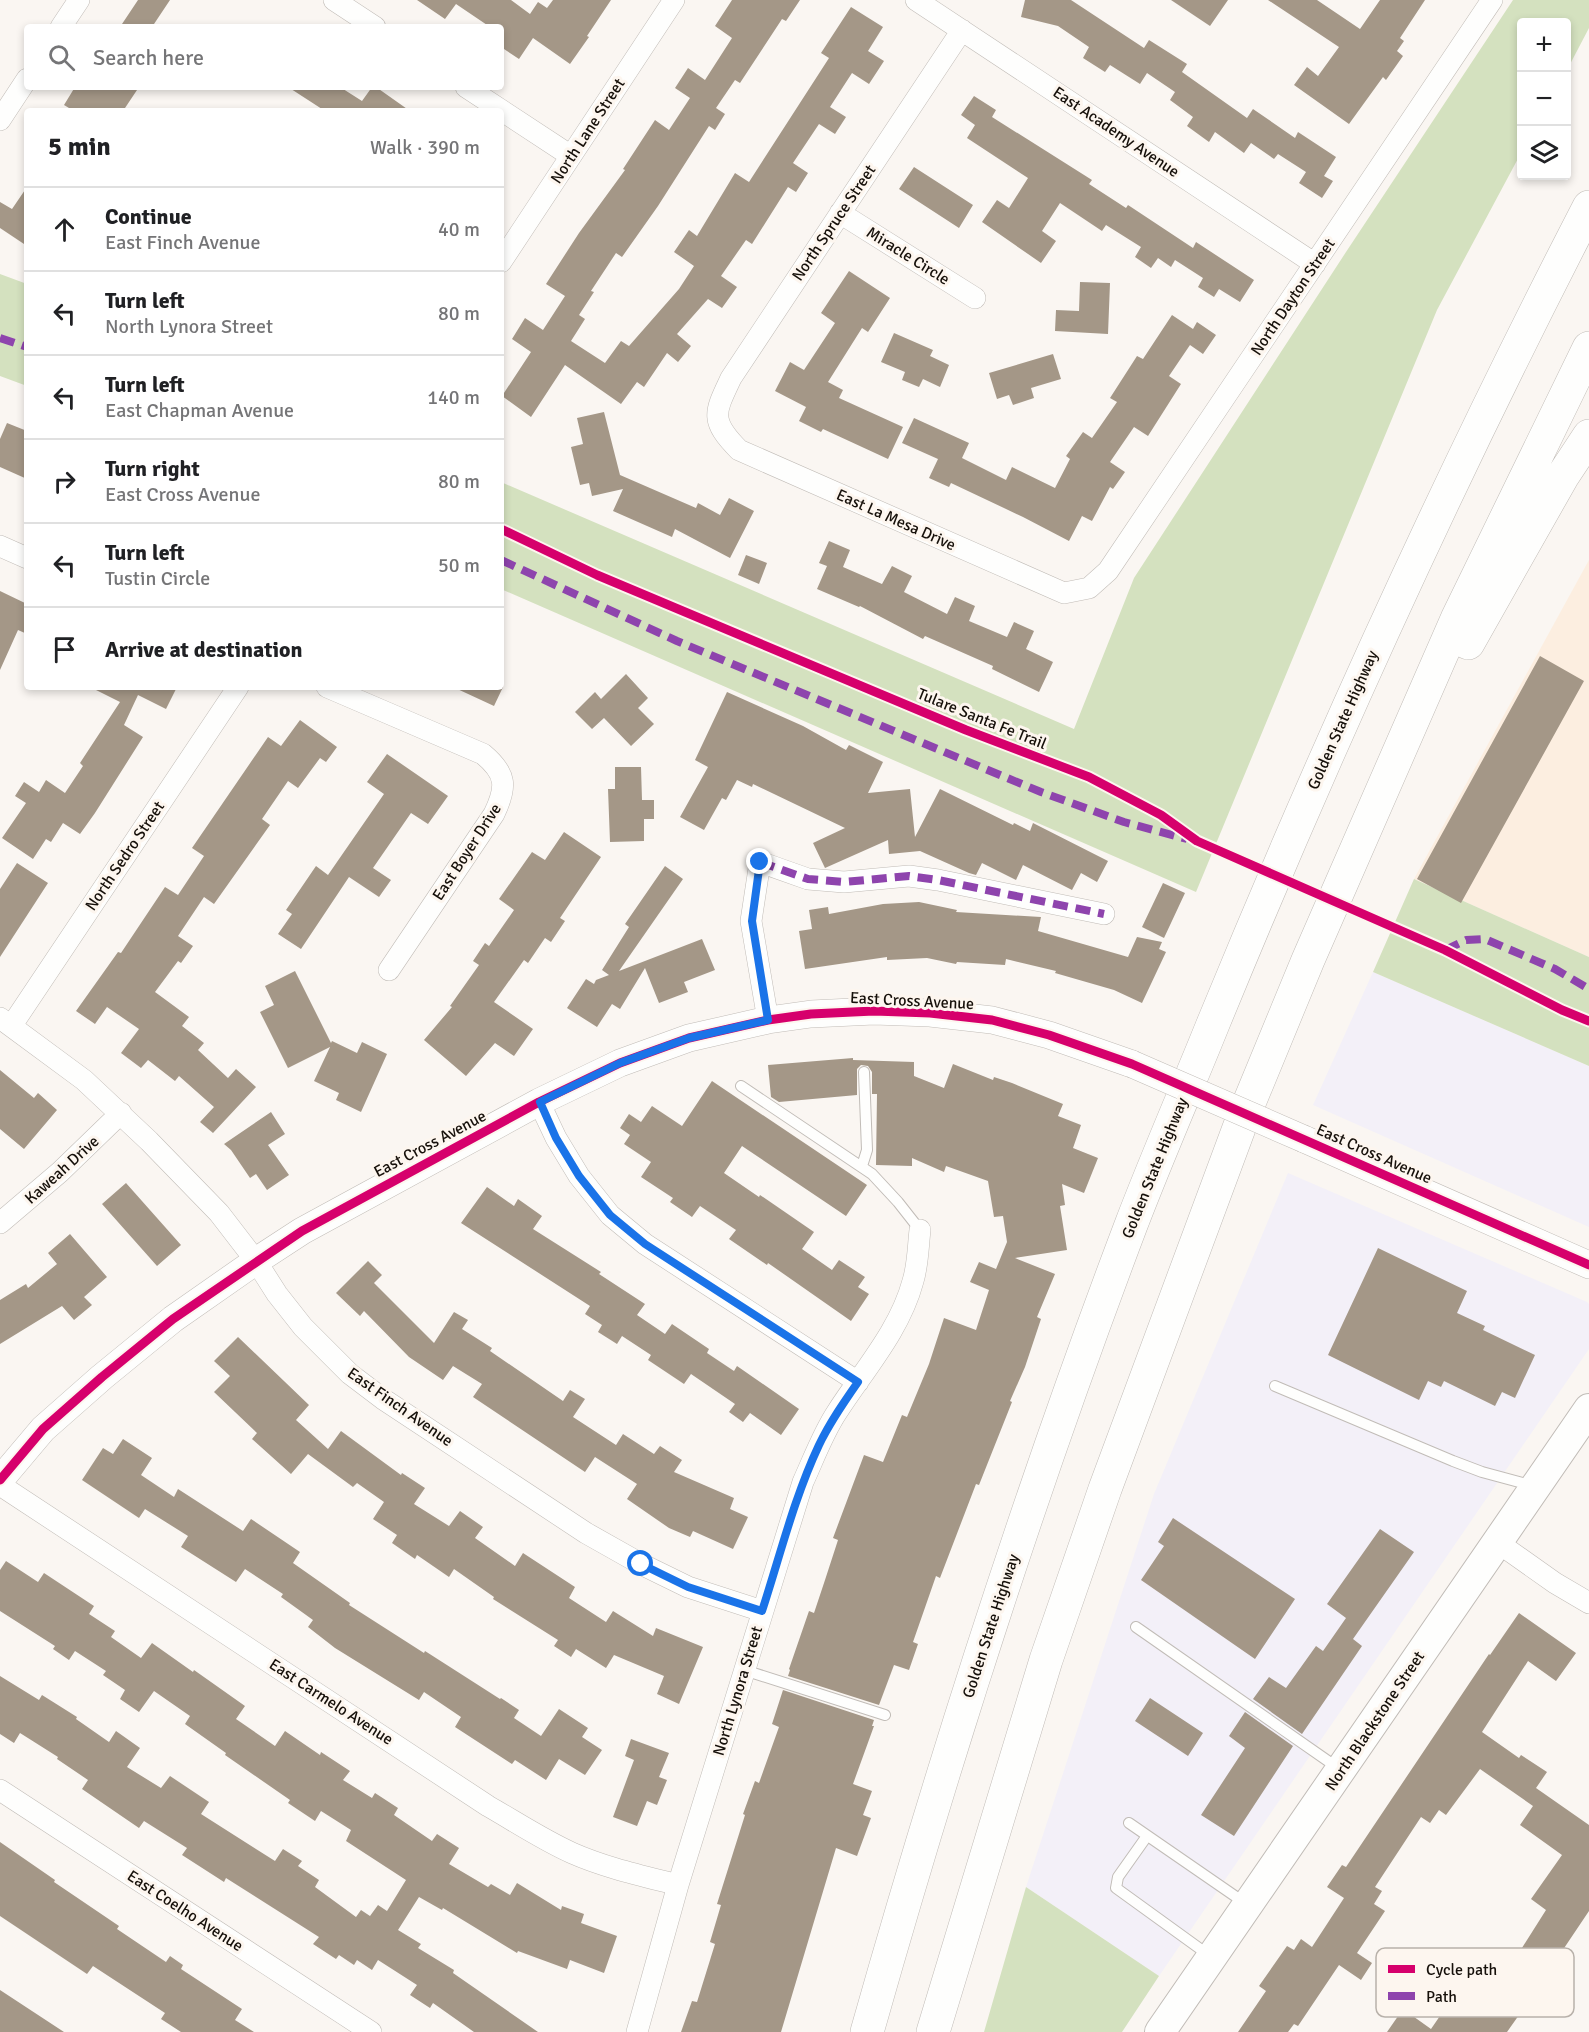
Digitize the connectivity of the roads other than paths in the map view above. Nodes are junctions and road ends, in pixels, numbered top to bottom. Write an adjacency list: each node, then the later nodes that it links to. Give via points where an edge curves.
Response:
1 (79, 0): 6 (street)
2 (334, 0): 7 (street)
3 (674, 0): 14 (street, North Lane Street)
4 (916, 0): 8 (street, East Academy Avenue)
5 (1492, 0): 18 (street, North Dayton Street)
6 (63, 24)
7 (370, 24)
8 (962, 30): 16 (street, North Spruce Street); 18 (street, East Academy Avenue)
9 (24, 84): 13 (street)
10 (471, 90): 11 (street)
11 (498, 108)
12 (504, 112): 14 (street)
13 (0, 120)
14 (571, 156): 17 (street, North Lane Street)
15 (1589, 207): 63 (highway, Golden State Highway, via 1467,449 1314,781 1132,1223 972,1684)
16 (840, 213): 19 (street, Miracle Circle); 21 (street, North Spruce Street, via 731,378 717,408)
17 (504, 257)
18 (1315, 264): 25 (street, North Dayton Street, via 1108,571)
19 (975, 298)
20 (1589, 348): 28 (highway)
21 (719, 421): 25 (street, East La Mesa Drive, via 725,436 739,450 761,460 1064,593)
22 (1589, 436): 28 (highway, via 1463,652)
23 (0, 546): 24 (street)
24 (24, 557)
25 (1089, 588)
26 (236, 690): 32 (street, North Sedro Street)
27 (334, 690): 30 (street, East Boyer Drive, via 483,754 499,769 504,788 494,814)
28 (1416, 712): 64 (highway, via 1242,1120 1105,1489 1046,1660)
29 (1104, 914): 31 (street, via 909,876 844,882 808,879 760,862 752,921)
30 (389, 970)
31 (768, 1020): 35 (street, East Cross Avenue, via 680,1041 620,1063); 41 (street, East Cross Avenue, bridge, via 874,1011 930,1013 992,1020 1049,1035 1132,1064)
32 (6, 1022): 36 (street, East Finch Avenue)
33 (864, 1072): 37 (lane, via 867,1150)
34 (741, 1086): 37 (lane)
35 (540, 1102): 40 (street, East Cross Avenue, via 302,1231); 42 (street, via 579,1176 610,1215 645,1244)
36 (121, 1113): 38 (street, Kaweah Drive); 40 (street, East Finch Avenue, via 219,1213)
37 (862, 1166): 39 (lane)
38 (0, 1224)
39 (920, 1230): 42 (street, North Lynora Street, via 914,1280 901,1313)
40 (256, 1261): 45 (street, East Cross Avenue, via 173,1319 102,1377 43,1429); 50 (street, East Finch Avenue, via 303,1327 350,1374 382,1399 586,1533 641,1564 688,1587)
41 (1589, 1265)
42 (858, 1382): 50 (street, North Lynora Street, via 836,1413 803,1482)
43 (1275, 1386): 47 (lane, via 1453,1461)
44 (1589, 1409): 47 (main road, North Blackstone Street)
45 (0, 1480)
46 (0, 1485): 58 (street, East Carmelo Avenue, via 526,1829 573,1853)
47 (1536, 1486): 48 (main road, North Blackstone Street)
48 (1497, 1542): 49 (street); 54 (main road, North Blackstone Street)
49 (1589, 1603)
50 (762, 1611): 52 (street, North Lynora Street)
51 (1136, 1627): 54 (lane)
52 (744, 1670): 53 (lane); 58 (street, North Lynora Street)
53 (885, 1714)
54 (1341, 1770): 59 (main road, North Blackstone Street)
55 (0, 1790): 61 (street, East Coelho Avenue)
56 (1129, 1823): 57 (lane)
57 (1147, 1836): 59 (lane); 60 (lane, via 1118,1877 1116,1888)
58 (678, 1885): 62 (street, North Lynora Street)
59 (1248, 1905): 60 (main road, North Blackstone Street)
60 (1212, 1958): 65 (main road, North Blackstone Street)
61 (370, 2032)
62 (637, 2032)
63 (867, 2032)
64 (933, 2032)
65 (1160, 2032)

